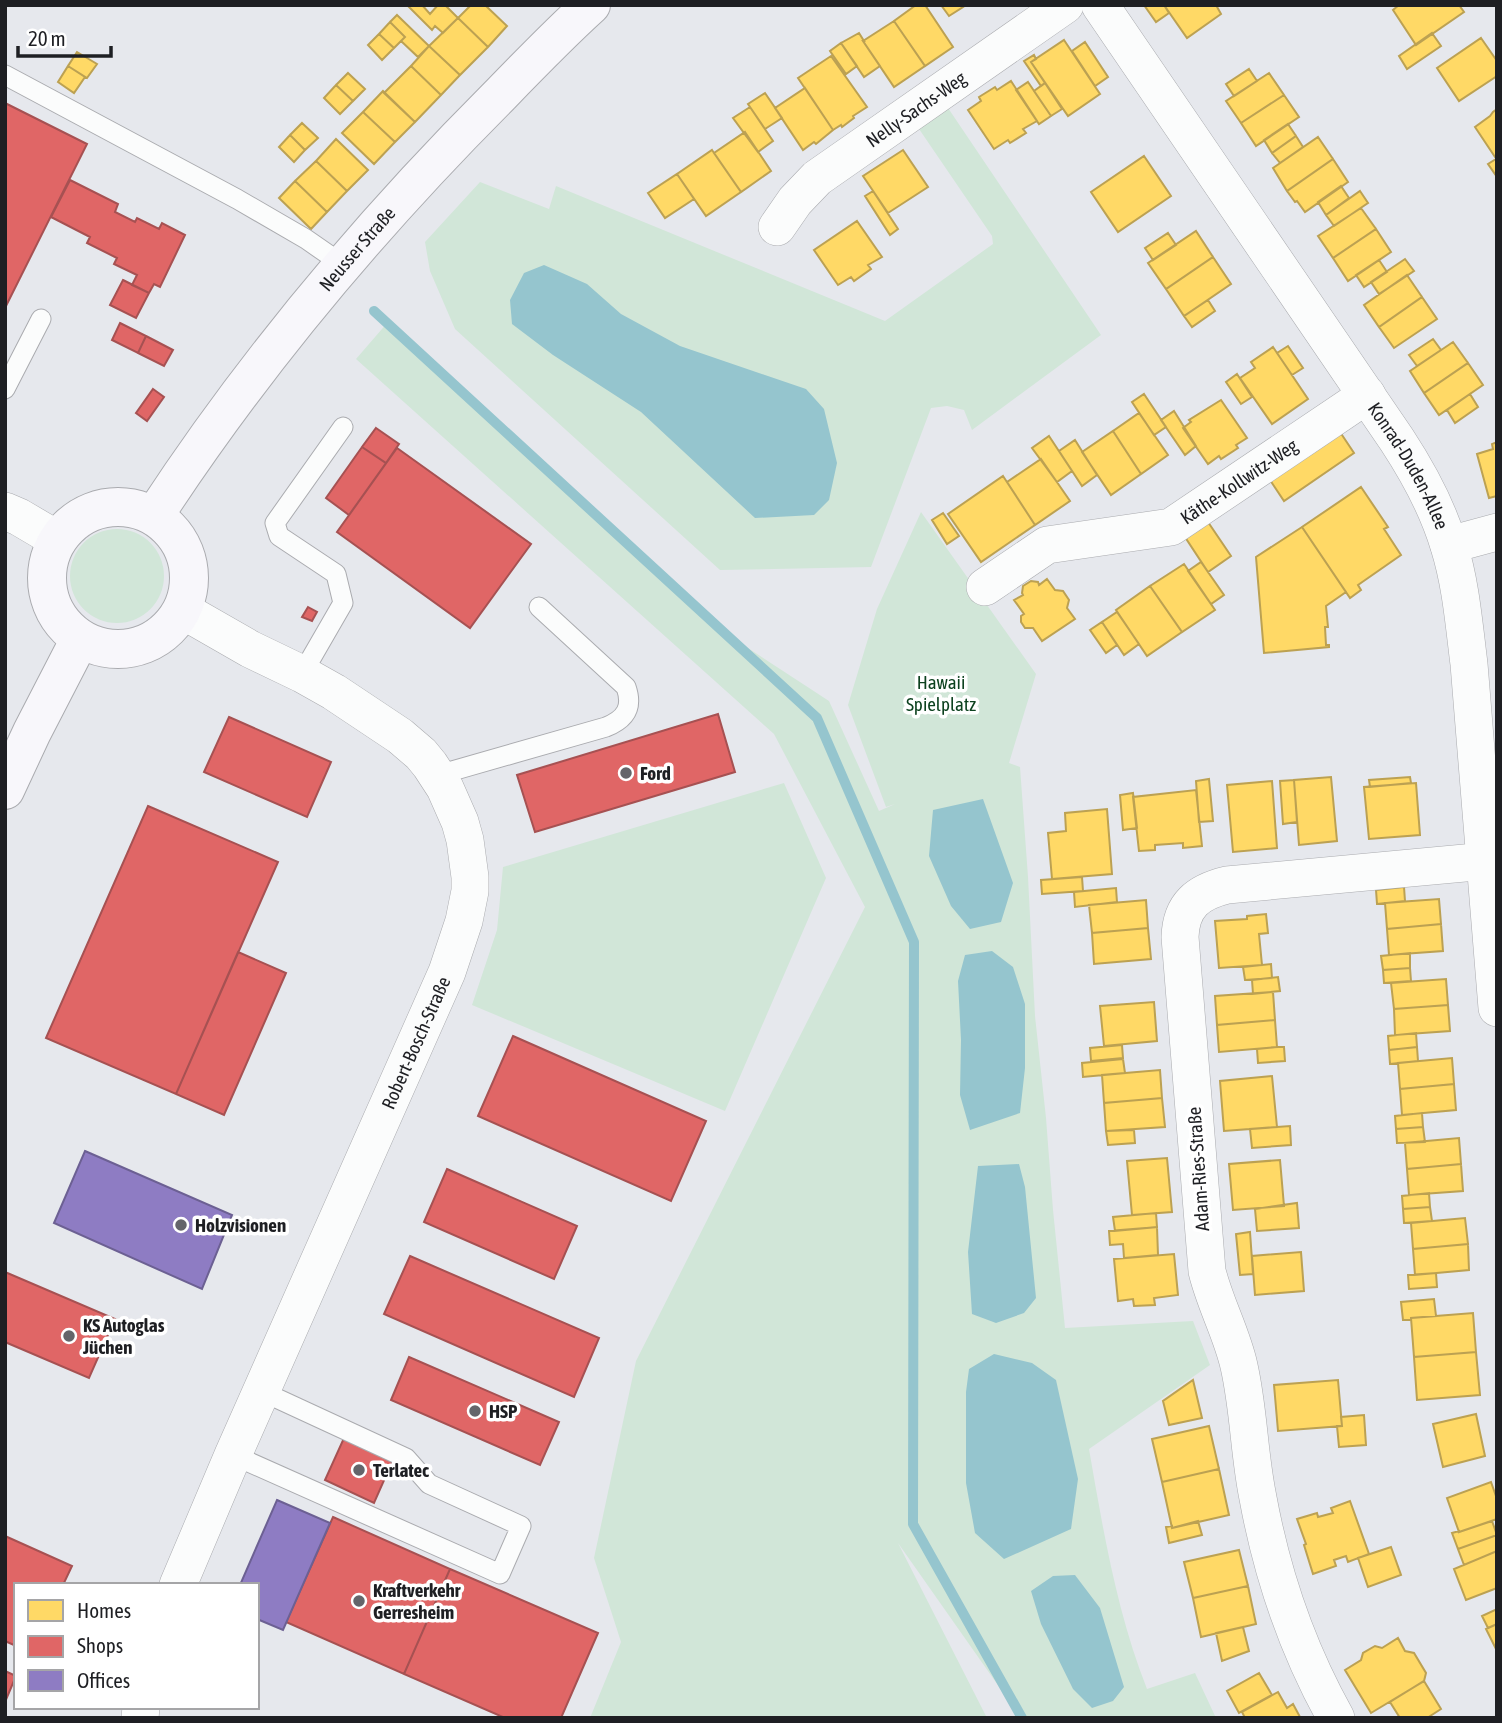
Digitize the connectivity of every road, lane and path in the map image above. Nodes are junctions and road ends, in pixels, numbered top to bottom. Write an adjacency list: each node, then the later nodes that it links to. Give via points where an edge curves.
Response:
1 (591, 5): 6 (main road, Neusser Straße, via 429,167)
2 (1065, 5): 5 (street, Nelly-Sachs-Weg, via 817,178)
3 (1100, 5): 9 (street, Konrad-Duden-Allee)
4 (5, 75): 6 (lane, via 237,199)
5 (777, 227)
6 (342, 264): 12 (main road, Neusser Straße, via 232,403)
7 (41, 319): 8 (lane)
8 (5, 389)
9 (1367, 395): 15 (street, Konrad-Duden-Allee, via 1410,460); 16 (street, Käthe-Kollwitz-Weg, via 1171,527 1047,545)
10 (343, 426): 20 (lane, via 275,523 279,536 336,574 343,603)
11 (5, 512): 14 (street)
12 (154, 516): 14 (main road, via 126,507 105,508 85,514); 18 (main road, via 180,543 188,565 189,588)
13 (1497, 532): 15 (street)
14 (58, 540): 19 (main road, via 47,563 48,596 63,625)
15 (1449, 545): 23 (street, Konrad-Duden-Allee, via 1463,613)
16 (985, 587)
17 (539, 607): 21 (lane, via 626,687 630,701 626,714 606,727)
18 (182, 610): 19 (main road, via 163,633 137,647 117,650); 20 (street, Robert-Bosch-Straße)
19 (80, 639): 22 (main road)
20 (302, 674): 21 (street, Robert-Bosch-Straße, via 400,736)
21 (438, 775): 25 (street, Robert-Bosch-Straße, via 465,840 470,884 464,921 447,972)
22 (5, 790)
23 (1491, 861): 24 (street, Konrad-Duden-Allee); 28 (street, Adam-Ries-Straße, via 1227,885 1193,901 1181,924 1207,1271 1239,1363 1258,1499 1276,1574 1314,1676)
24 (1497, 1008)
25 (261, 1391): 26 (street, Robert-Bosch-Straße); 26 (lane, via 406,1458 429,1484 521,1526 500,1574)
26 (233, 1455): 27 (street, Robert-Bosch-Straße)
27 (179, 1583)
28 (1336, 1718)

